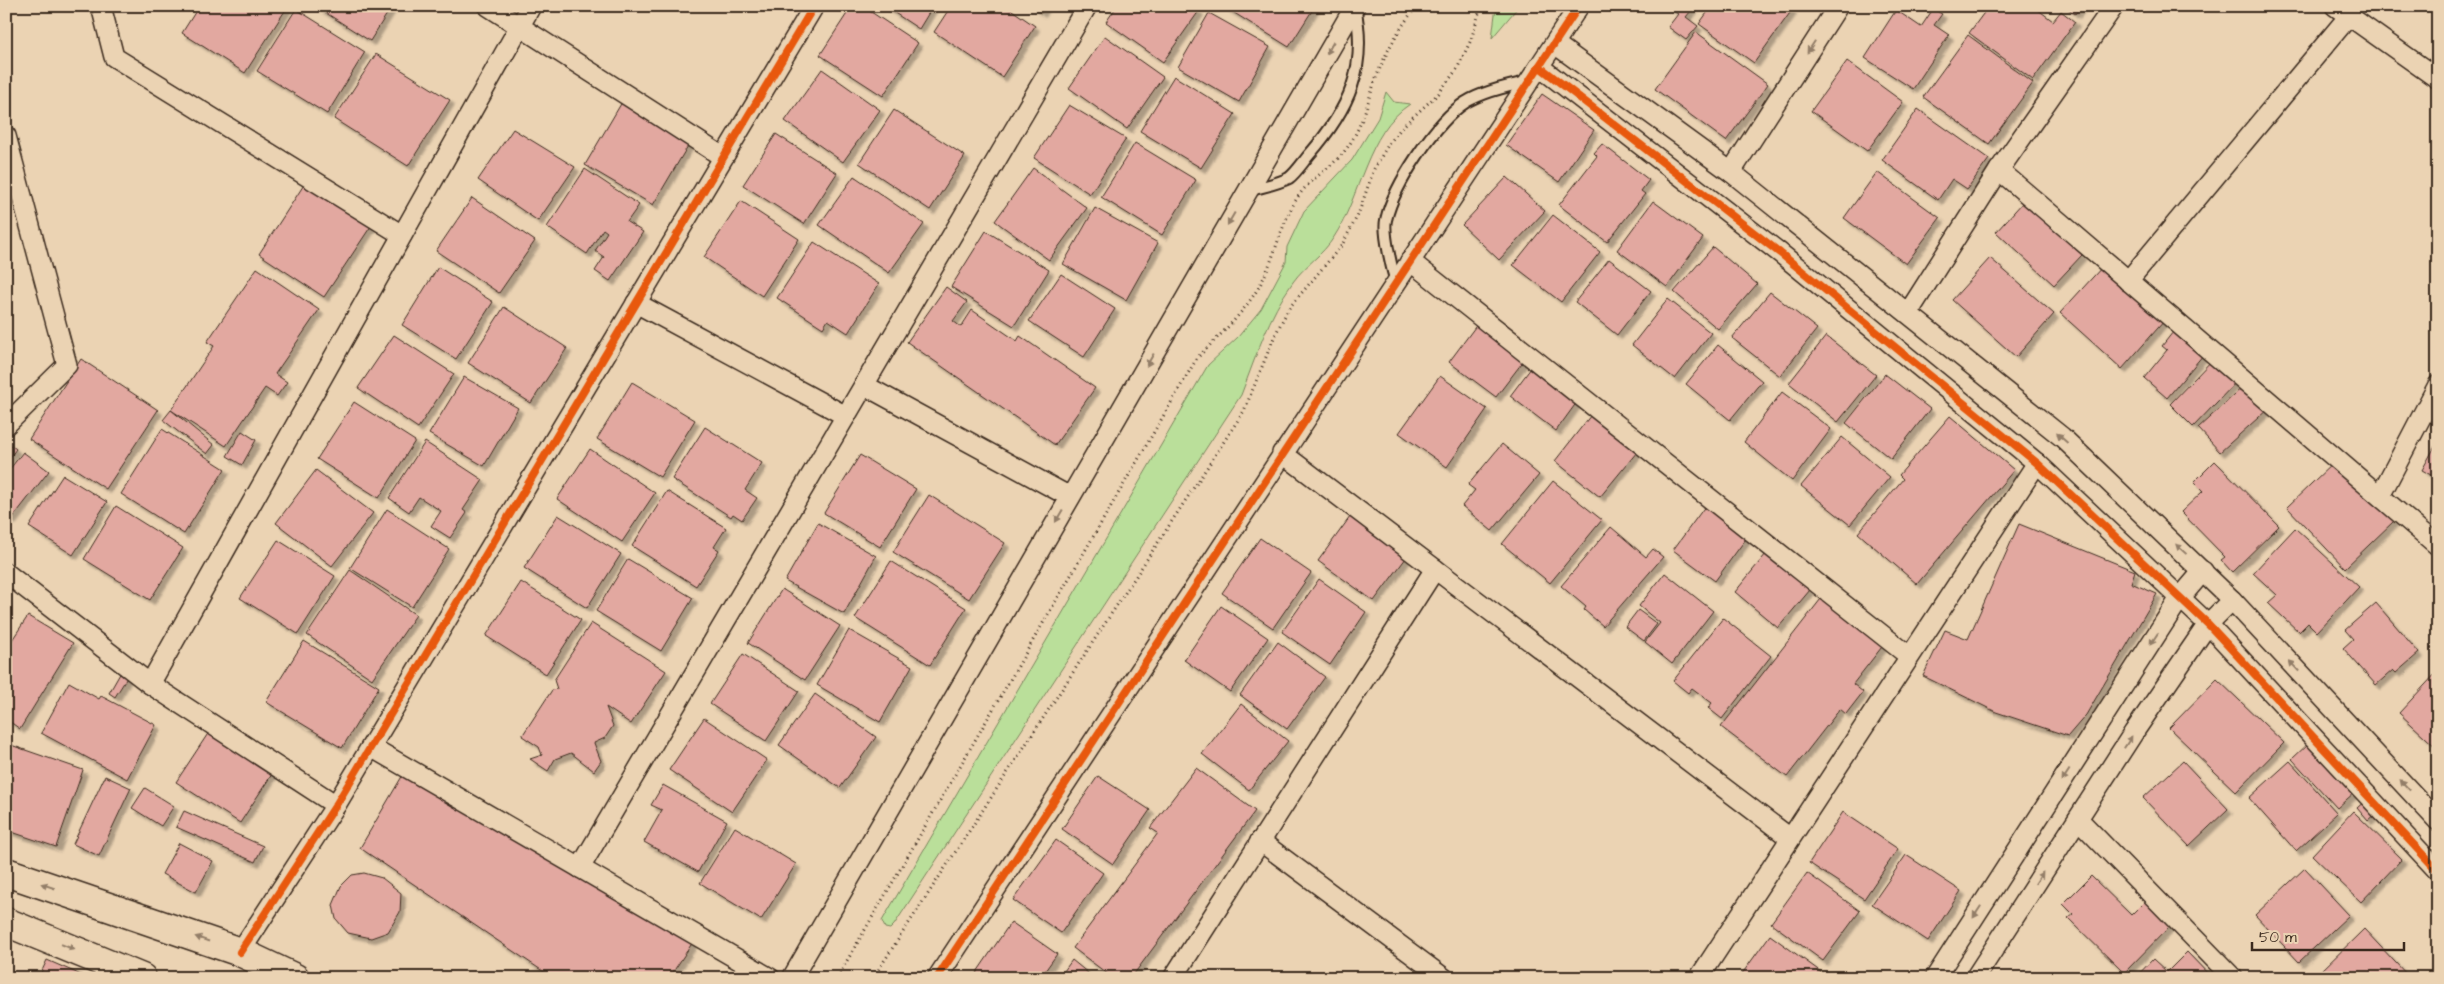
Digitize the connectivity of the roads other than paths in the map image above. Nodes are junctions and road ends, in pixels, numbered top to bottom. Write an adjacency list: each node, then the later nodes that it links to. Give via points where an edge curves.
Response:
1 (101, 6): 21 (street, via 114,57)
2 (488, 6): 11 (street)
3 (531, 6): 11 (street)
4 (814, 6): 16 (street)
5 (1087, 6): 27 (street)
6 (1355, 6): 20 (street, one-way to 20); 20 (lane, via 1360,29 1359,68 1344,107 1318,145 1290,177)
7 (1580, 6): 12 (street)
8 (1838, 6): 18 (street, one-way to 18)
9 (2114, 6): 17 (street)
10 (2342, 11): 14 (street); 23 (street)
11 (520, 26): 16 (street); 21 (street)
12 (1555, 44): 13 (street); 18 (street)
13 (1536, 74): 22 (street); 24 (lane, via 1466,102 1437,130 1414,160 1396,191 1385,221); 32 (street, via 1780,253)
14 (2438, 79)
15 (6, 136): 19 (street)
16 (724, 157): 25 (street)
17 (1999, 170): 23 (street); 26 (street)
18 (1730, 172): 26 (street)
19 (13, 189): 30 (street, via 67,365)
20 (1248, 192): 33 (street, one-way to 33)
21 (402, 234): 43 (street)
22 (1410, 261): 24 (street); 42 (street)
23 (2128, 281): 34 (street)
24 (1396, 283): 31 (street)
25 (636, 303): 29 (street); 44 (street)
26 (1908, 313): 37 (street, one-way to 26, via 2062,437)
27 (864, 385): 29 (street); 33 (street)
28 (2438, 385): 34 (street)
29 (846, 416): 50 (street)
30 (6, 425)
31 (1282, 454): 36 (street); 60 (street)
32 (2037, 463): 39 (street); 42 (street)
33 (1070, 496): 59 (street, one-way to 59)
34 (2380, 496): 35 (street)
35 (2438, 546)
36 (1435, 569): 48 (street); 49 (street)
37 (2203, 571): 39 (street); 40 (street)
38 (6, 573): 43 (street)
39 (2180, 598): 41 (street); 63 (street, one-way to 63)
40 (2232, 600): 41 (street); 47 (street, one-way to 40)
41 (2208, 624): 46 (street, one-way to 41); 51 (street)
42 (1908, 656): 48 (street)
43 (150, 684): 45 (street)
44 (370, 747): 45 (street); 50 (street)
45 (336, 805): 54 (street)
46 (2078, 819): 64 (street, one-way to 46); 65 (street)
47 (2438, 821)
48 (1790, 838): 62 (street)
49 (1260, 842): 55 (street); 61 (street)
50 (580, 868): 58 (street)
51 (2438, 871)
52 (6, 872): 54 (main road, one-way to 52)
53 (6, 922): 56 (main road, one-way to 56)
54 (240, 952): 57 (main road)
55 (1175, 977)
56 (142, 978)
57 (295, 978)
58 (770, 978)
59 (792, 978)
60 (936, 978)
61 (1444, 978)
62 (1699, 978)
63 (1935, 978)
64 (1975, 978)
65 (2233, 978)

